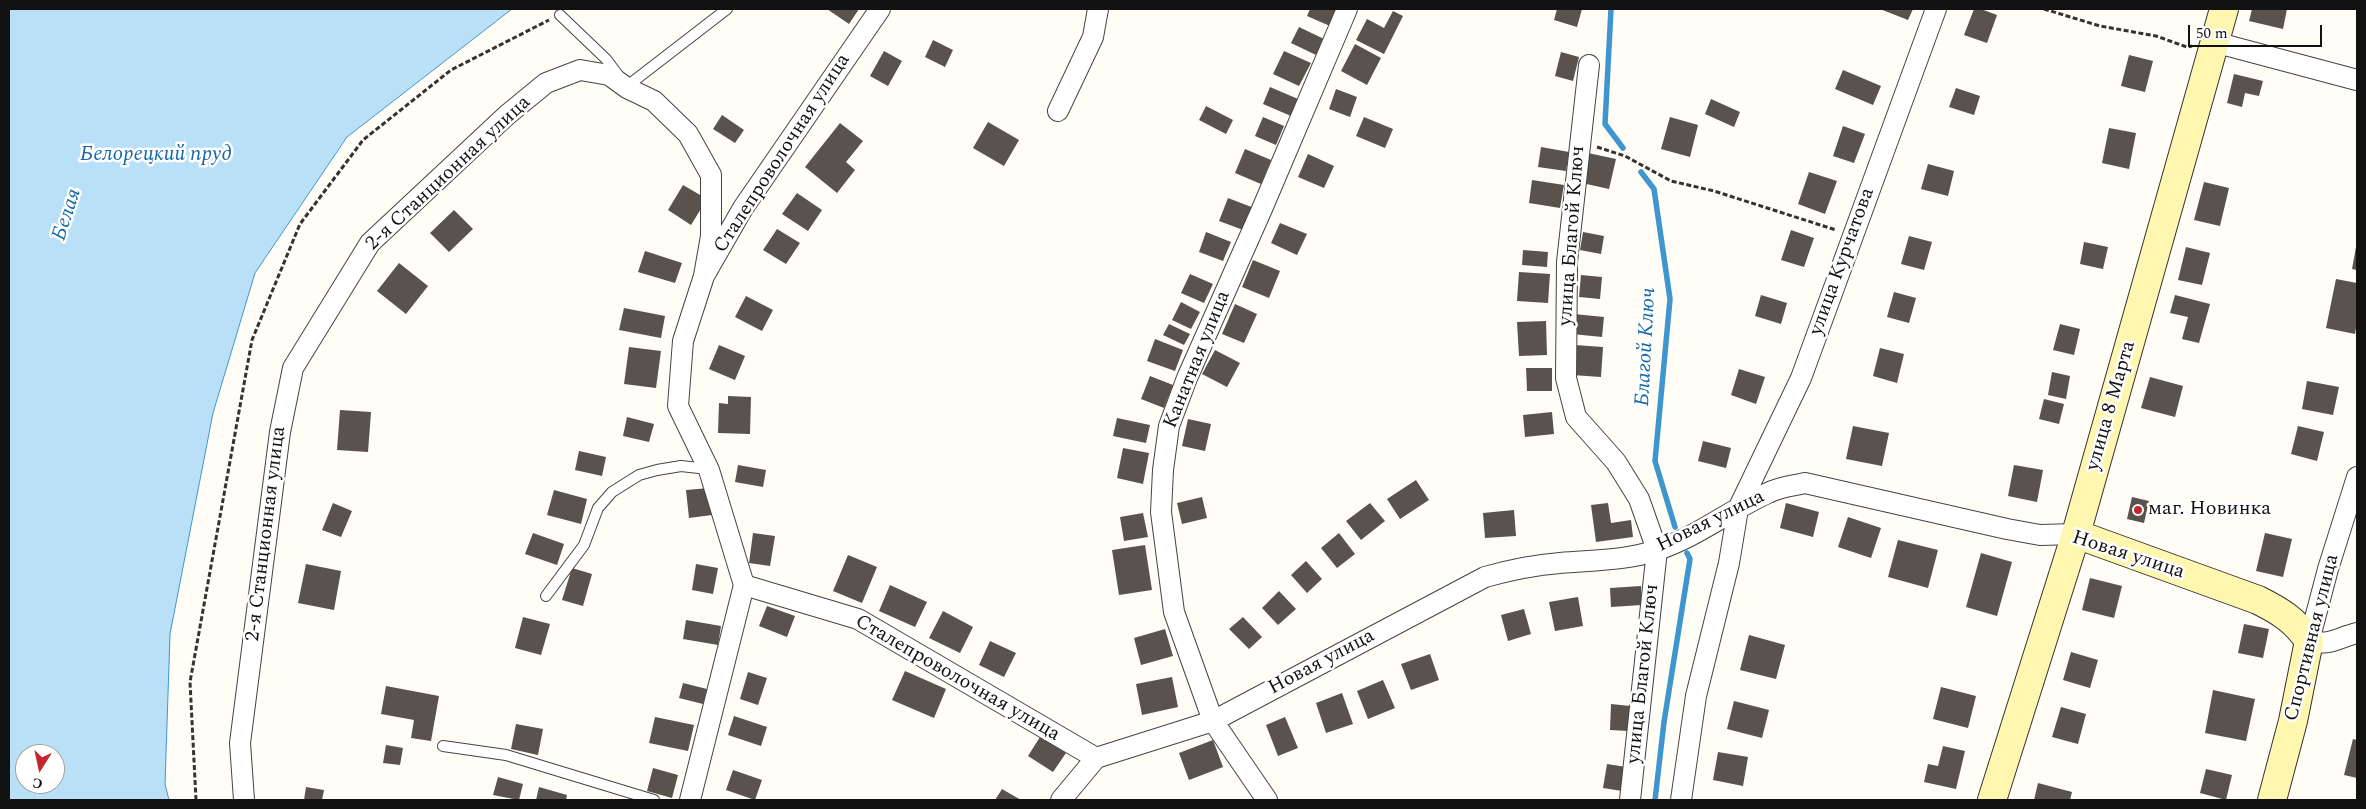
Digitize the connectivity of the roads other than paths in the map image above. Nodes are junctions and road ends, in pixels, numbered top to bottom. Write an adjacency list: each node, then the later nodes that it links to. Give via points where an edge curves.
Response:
1 (727, 9): 11 (lane)
2 (880, 9): 13 (street, Сталепроволочная улица, via 742,208)
3 (1098, 9): 12 (street, via 1093,37)
4 (1347, 9): 23 (street, Канатная улица, via 1210,323 1169,426 1161,512 1174,612)
5 (1936, 9): 16 (street, улица Курчатова, via 1801,378)
6 (2224, 9): 8 (street, улица 8 Марта)
7 (560, 15): 11 (lane, via 606,59)
8 (2214, 42): 10 (street); 17 (street, улица 8 Марта)
9 (1589, 65): 18 (street, улица Благой Ключ, via 1567,262 1566,378 1576,417 1616,462 1639,499)
10 (2357, 80)
11 (627, 88): 13 (street, 2-я Станционная улица, via 654,100 688,134 710,175 711,236); 26 (street, 2-я Станционная улица, via 609,75 580,70 546,83 513,110 370,243 293,368 280,432 240,743)
12 (1058, 111)
13 (704, 276): 14 (street, Сталепроволочная улица, via 683,341 678,406)
14 (708, 469): 19 (street, Сталепроволочная улица); 20 (lane, via 681,466 657,470 639,475 612,492 598,508 584,545)
15 (2357, 477): 22 (street, Спортивная улица)
16 (1738, 509): 17 (street, Новая улица, via 1769,492 1804,483 2007,529 2040,535); 18 (street, Новая улица, via 1697,533); 32 (street, via 1729,563 1696,696)
17 (2076, 534): 22 (street, Новая улица, via 2258,600 2291,618); 33 (street, улица 8 Марта)
18 (1658, 550): 23 (street, Новая улица, via 1623,559 1517,568 1485,576); 31 (street, улица Благой Ключ)
19 (744, 585): 25 (street, Сталепроволочная улица, via 858,620); 28 (street)
20 (546, 596)
21 (2357, 633): 22 (street, via 2335,642)
22 (2308, 641): 34 (street, Спортивная улица, via 2293,721)
23 (1213, 721): 25 (street, Новая улица); 30 (street, Канатная улица)
24 (443, 746): 27 (lane, via 506,755)
25 (1096, 758): 29 (street)
26 (244, 800)
27 (654, 800)
28 (690, 800)
29 (1061, 800)
30 (1267, 800)
31 (1630, 800)
32 (1681, 800)
33 (1992, 800)
34 (2272, 800)

